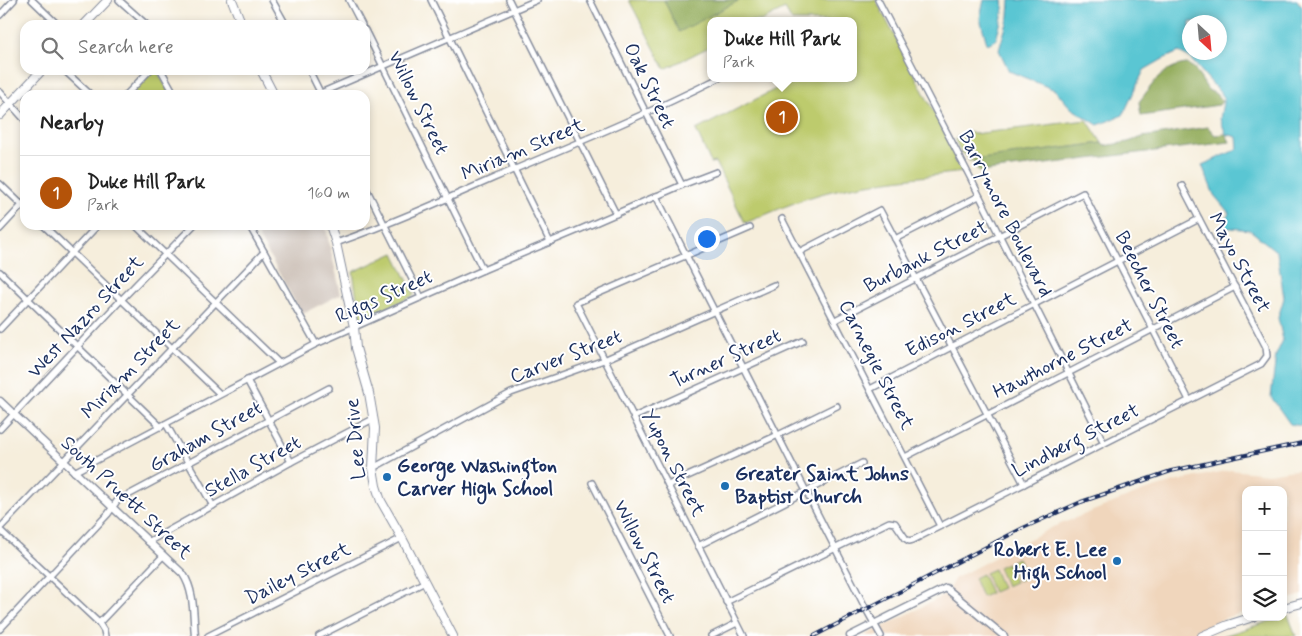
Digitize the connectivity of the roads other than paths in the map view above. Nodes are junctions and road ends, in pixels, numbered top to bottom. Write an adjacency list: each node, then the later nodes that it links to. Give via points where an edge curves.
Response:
1 (14, 0): 14 (street)
2 (32, 0): 15 (street)
3 (108, 0): 16 (main road)
4 (119, 0): 17 (street)
5 (232, 0): 18 (main road)
6 (272, 0): 19 (street)
7 (350, 0): 20 (street)
8 (431, 0): 21 (street)
9 (509, 0): 13 (street)
10 (537, 0): 13 (street)
11 (590, 0): 43 (street, Oak Street)
12 (878, 0): 55 (street, Barrymore Boulevard)
13 (514, 10): 21 (street); 46 (street)
14 (0, 15)
15 (53, 20)
16 (89, 20)
17 (141, 20)
18 (240, 20)
19 (283, 20)
20 (360, 20)
21 (450, 38): 23 (street); 47 (street)
22 (370, 40): 23 (street, Willow Street)
23 (383, 66): 24 (street); 56 (street, Willow Street)
24 (370, 72)
25 (37, 75): 33 (main road)
26 (69, 75): 34 (street)
27 (145, 75): 35 (street)
28 (164, 75): 36 (street)
29 (264, 75): 37 (main road)
30 (311, 75): 38 (street)
31 (362, 75): 39 (street)
32 (712, 82): 43 (street, Miriam Street)
33 (23, 90)
34 (86, 90)
35 (131, 90)
36 (172, 90)
37 (271, 90)
38 (317, 90)
39 (328, 90)
40 (0, 92): 42 (street)
41 (20, 93): 42 (main road)
42 (11, 103): 44 (main road); 45 (street)
43 (646, 114): 46 (street, Miriam Street); 50 (street, Oak Street)
44 (0, 115)
45 (20, 116)
46 (580, 142): 47 (street, Miriam Street); 59 (street)
47 (515, 170): 56 (street, Miriam Street); 73 (street)
48 (716, 172): 50 (street, Riggs Street)
49 (0, 184): 57 (street)
50 (682, 185): 54 (street, Riggs Street)
51 (1182, 186): 60 (street, Mayo Street)
52 (1083, 193): 71 (street, Burbank Street); 80 (street, Beecher Street)
53 (370, 196): 62 (street)
54 (656, 196): 59 (street, Riggs Street); 79 (street)
55 (979, 196): 71 (street, Barrymore Boulevard); 72 (street)
56 (448, 199): 62 (street, Miriam Street); 81 (street, Willow Street)
57 (20, 202)
58 (20, 209): 64 (street)
59 (616, 214): 73 (street, Riggs Street)
60 (1199, 219): 80 (street, Edison Street); 85 (street, Mayo Street)
61 (782, 220): 77 (street, Carnegie Street)
62 (385, 226): 74 (street, Miriam Street); 86 (street)
63 (750, 228): 79 (street)
64 (0, 229)
65 (48, 230): 75 (street)
66 (93, 230): 75 (street)
67 (140, 230): 78 (street)
68 (189, 230): 78 (street, West Nazro Street)
69 (252, 230): 76 (street)
70 (332, 230): 74 (main road, Lee Drive)
71 (1000, 236): 83 (street, Burbank Street); 90 (street, Barrymore Boulevard)
72 (896, 239): 77 (street, via 880,210); 83 (street)
73 (550, 242): 81 (street, Riggs Street)
74 (336, 243): 93 (main road, Lee Drive)
75 (72, 252): 87 (street); 88 (street)
76 (264, 252): 89 (street, Miriam Street); 97 (street)
77 (799, 252): 92 (street, Carnegie Street)
78 (166, 254): 88 (street, West Nazro Street); 89 (street)
79 (685, 255): 91 (street); 102 (street, Yupon Street, via 576,303)
80 (1118, 261): 90 (street, Edison Street); 95 (street, Beecher Street)
81 (483, 270): 86 (street, Riggs Street)
82 (0, 272): 87 (street)
83 (916, 278): 92 (street, Burbank Street); 99 (street)
84 (774, 285): 91 (street, Carver Street)
85 (1235, 287): 95 (street, Hawthorne Street); 101 (street, Mayo Street, via 1266,347)
86 (420, 297): 93 (street, Riggs Street)
87 (28, 299): 94 (street); 98 (street)
88 (121, 300): 98 (street, West Nazro Street); 100 (street)
89 (216, 302): 100 (street, Miriam Street); 103 (street)
90 (1033, 304): 99 (street, Edison Street); 105 (street, Barrymore Boulevard)
91 (714, 311): 102 (street, Carver Street); 104 (street)
92 (835, 320): 108 (street, Carnegie Street)
93 (354, 327): 97 (street, Riggs Street); 118 (main road, Lee Drive)
94 (0, 329)
95 (1153, 330): 105 (street, Hawthorne Street); 111 (street, Beecher Street)
96 (803, 341): 104 (street, Turner Street)
97 (316, 344): 103 (street, Riggs Street)
98 (77, 346): 109 (street); 114 (street, West Nazro Street)
99 (952, 346): 108 (street, Edison Street); 115 (street)
100 (172, 348): 109 (street, Miriam Street); 110 (street)
101 (1266, 356): 111 (street, Lindberg Street, via 1261,364)
102 (604, 360): 116 (street, Yupon Street); 128 (street, Carver Street, via 511,393)
103 (279, 363): 106 (street, Riggs Street)
104 (743, 368): 116 (street, Turner Street); 121 (street)
105 (1069, 373): 115 (street, Hawthorne Street); 122 (street, Barrymore Boulevard)
106 (247, 380): 110 (street, Riggs Street); 117 (street)
107 (329, 388): 117 (street, Graham Street)
108 (870, 389): 123 (street, Carnegie Street)
109 (127, 394): 119 (street); 124 (street, Miriam Street)
110 (220, 394): 119 (street, Riggs Street)
111 (1188, 400): 122 (street, Lindberg Street)
112 (0, 401): 114 (street, South Pruett Street)
113 (837, 406): 121 (street)
114 (14, 414): 120 (street, West Nazro Street); 124 (street, South Pruett Street)
115 (988, 415): 123 (street, Hawthorne Street); 131 (street)
116 (634, 417): 132 (street, Yupon Street)
117 (269, 419): 125 (street); 127 (street, Graham Street)
118 (373, 419): 125 (street, Stella Street); 128 (main road, Lee Drive)
119 (164, 425): 127 (street); 129 (street, Riggs Street)
120 (0, 429)
121 (778, 435): 132 (street); 133 (street)
122 (1104, 443): 131 (street, Lindberg Street)
123 (905, 457): 136 (street, Carnegie Street)
124 (63, 462): 129 (street, South Pruett Street); 137 (street, Miriam Street)
125 (291, 462): 134 (street, Stella Street)
126 (862, 463): 133 (street)
127 (189, 464): 134 (street); 135 (street, Graham Street, via 118,501)
128 (374, 468): 138 (main road, Lee Drive, via 381,501)
129 (74, 472): 135 (street, South Pruett Street)
130 (592, 483): 158 (street, Willow Street)
131 (1024, 484): 136 (street, Lindberg Street)
132 (668, 485): 140 (street, Yupon Street)
133 (806, 491): 140 (street); 141 (street)
134 (213, 506): 139 (street, Stella Street)
135 (113, 509): 139 (street, South Pruett Street); 143 (street, Graham Street)
136 (940, 526): 141 (street, Lindberg Street, via 909,541 893,522 889,522)
137 (0, 529): 143 (street)
138 (402, 538): 144 (main road, Lee Drive); 155 (street, Dailey Street)
139 (148, 542): 142 (street, South Pruett Street)
140 (698, 546): 145 (street, Yupon Street)
141 (834, 548): 145 (street); 151 (street)
142 (163, 556): 149 (street); 154 (street, South Pruett Street, via 188,582)
143 (49, 576): 149 (street); 152 (street, Graham Street)
144 (426, 582): 156 (street); 157 (main road, Lee Drive)
145 (726, 602): 150 (street, Yupon Street)
146 (1302, 603): 147 (main road)
147 (1287, 607)
148 (1242, 620): 164 (main road)
149 (99, 623): 153 (street)
150 (737, 624): 159 (street); 160 (street, Yupon Street)
151 (874, 624): 161 (street); 162 (street); 163 (street, via 946,588)
152 (0, 629)
153 (104, 636)
154 (196, 636)
155 (208, 636)
156 (318, 636)
157 (453, 636)
158 (670, 636)
159 (711, 636)
160 (744, 636)
161 (850, 636)
162 (881, 636)
163 (1004, 636)
164 (1202, 636)

